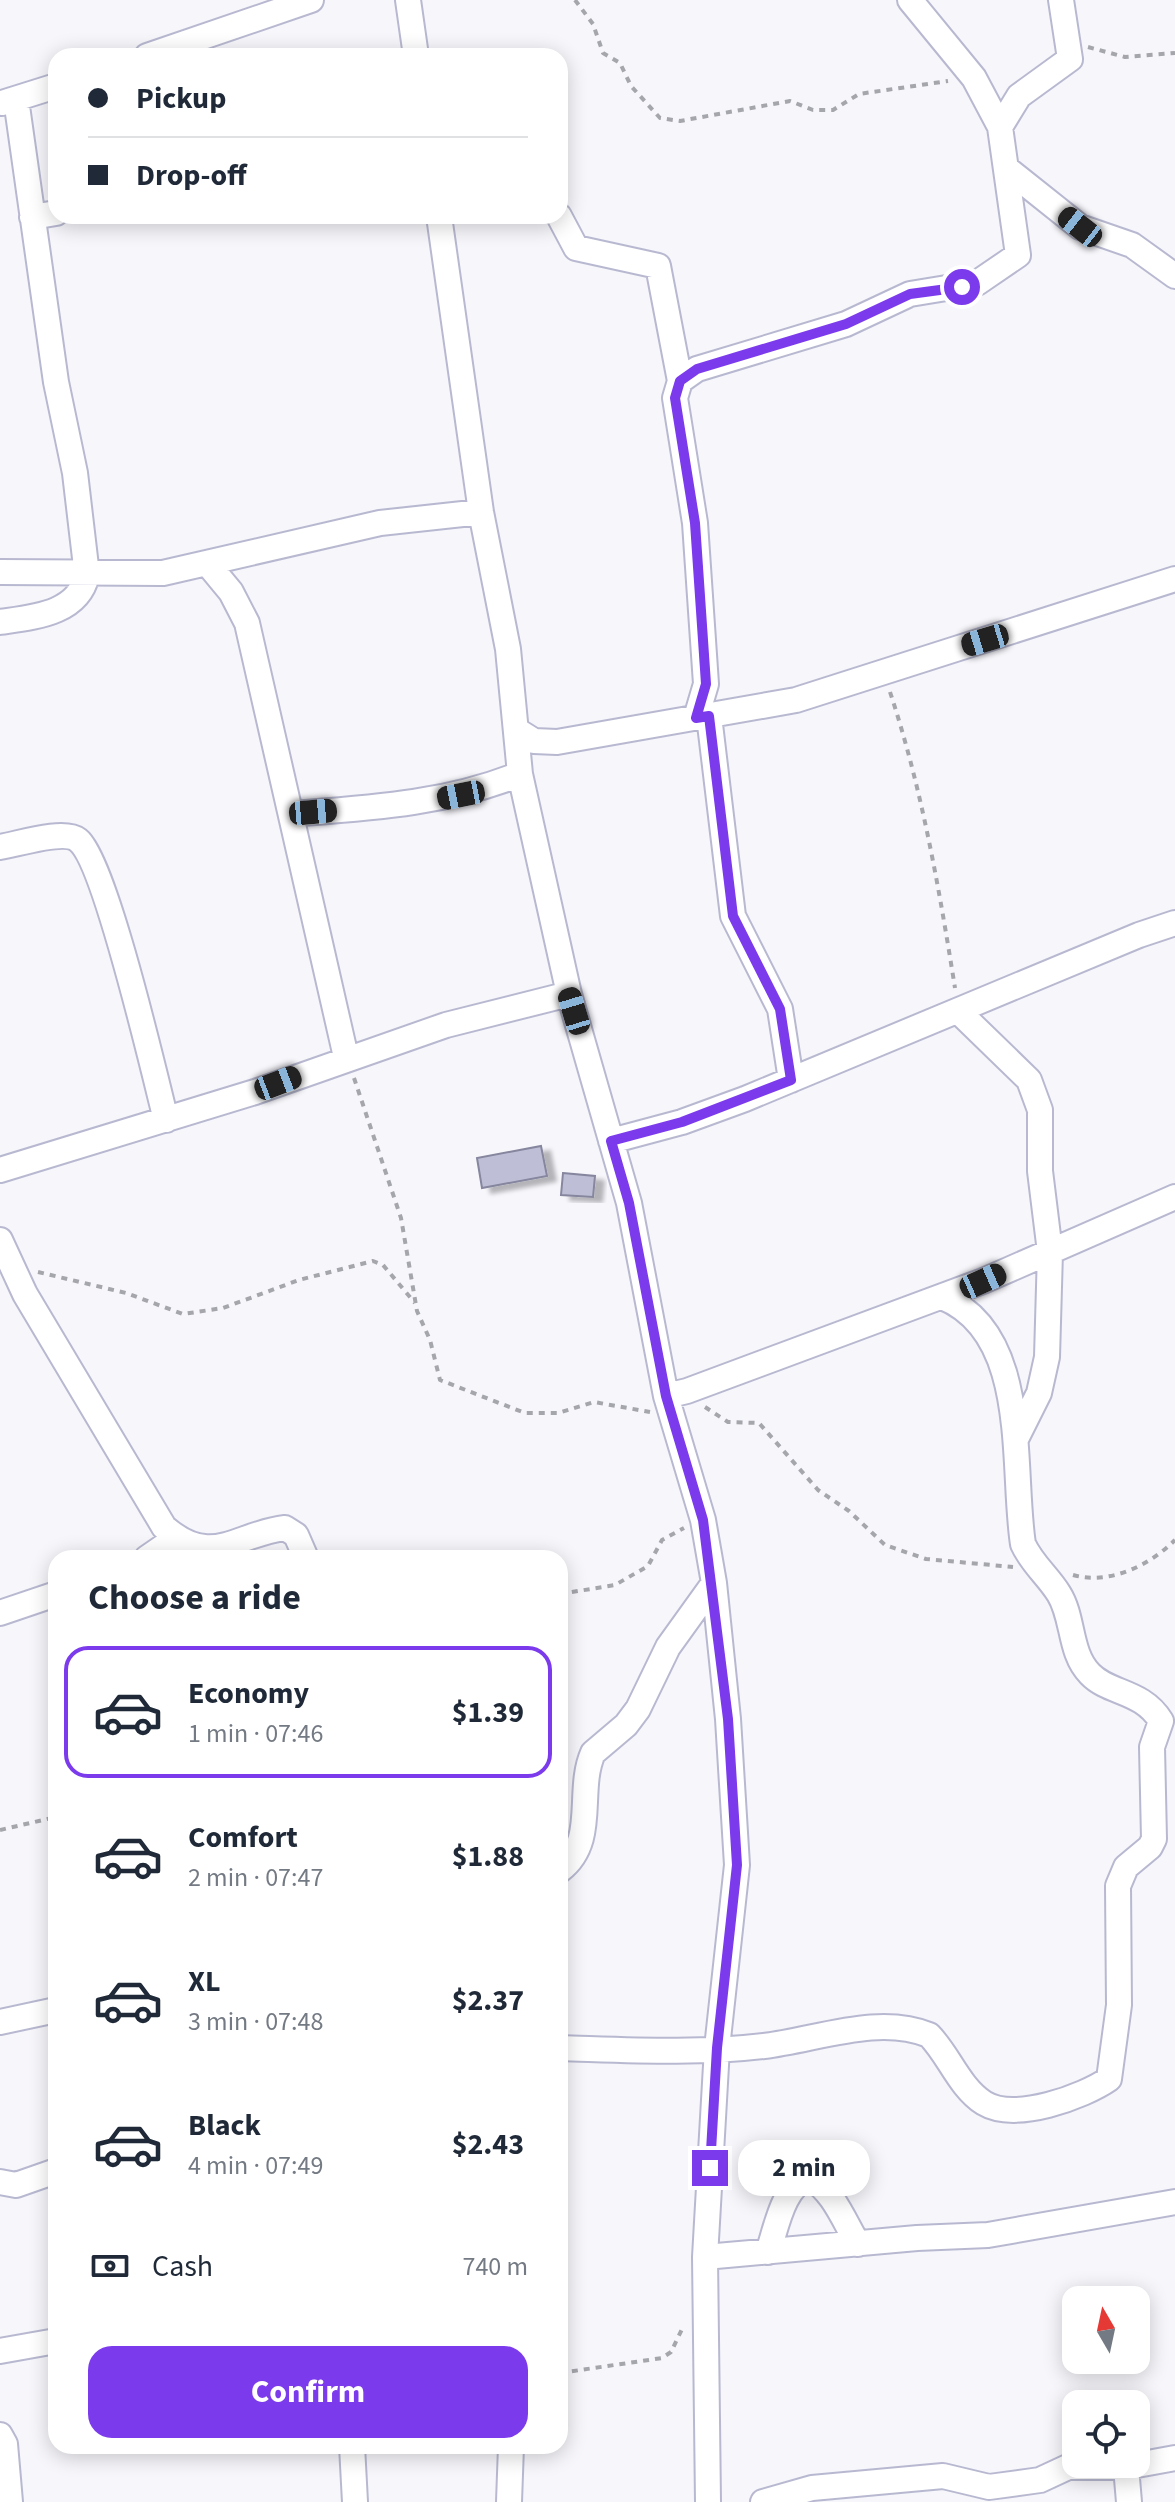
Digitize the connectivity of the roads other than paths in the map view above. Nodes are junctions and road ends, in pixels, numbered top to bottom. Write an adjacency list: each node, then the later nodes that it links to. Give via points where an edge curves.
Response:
1 (311, 0): 5 (street)
2 (408, 0): 6 (street)
3 (910, 0): 9 (street, via 974,78)
4 (1061, 0): 9 (street, via 1070,59 1019,96)
5 (170, 48)
6 (415, 48)
7 (48, 88): 8 (street)
8 (8, 101): 11 (street)
9 (1000, 127): 10 (street)
10 (1006, 168): 14 (street, via 1080,227 1132,245); 15 (street, via 1019,247 1003,269 977,283 910,294 846,324 697,369)
11 (44, 215): 19 (street, via 56,382 75,473)
12 (440, 224): 16 (street)
13 (562, 224): 15 (street, via 576,248 658,266)
14 (1175, 276)
15 (680, 381): 22 (street, via 675,398 695,523 706,684)
16 (481, 512): 17 (street, via 380,523); 23 (street)
17 (207, 563): 19 (street, via 163,573); 25 (street, via 247,623)
18 (0, 572): 19 (street)
19 (87, 575): 21 (street, via 77,597 54,612)
20 (1175, 579): 22 (street, via 796,700)
21 (0, 622)
22 (702, 717): 23 (street, via 545,743); 31 (street, via 733,916 780,1009)
23 (518, 731): 24 (street)
24 (520, 774): 25 (street, via 461,795 396,807); 28 (street)
25 (291, 814): 30 (street)
26 (0, 847): 32 (street, via 67,835 89,855 141,1017)
27 (1175, 923): 29 (street)
28 (569, 994): 30 (street); 33 (street)
29 (959, 1012): 31 (street); 37 (street, via 1015,1064 1038,1094)
30 (346, 1057): 32 (street)
31 (791, 1080): 33 (street, via 682,1122)
32 (166, 1120): 34 (street)
33 (611, 1141): 39 (street)
34 (0, 1170)
35 (1175, 1197): 37 (street)
36 (0, 1240): 41 (street, via 155,1514)
37 (1050, 1252): 38 (street); 40 (street, via 1045,1375)
38 (942, 1297): 39 (street); 40 (street, via 983,1324 1000,1363)
39 (675, 1401): 44 (street)
40 (1017, 1437): 51 (street, via 1021,1535 1030,1559 1059,1594 1087,1671 1144,1702 1161,1721 1152,1747 1154,1839 1126,1867 1118,1886 1119,2005 1109,2079 1092,2091 1021,2109 985,2103 963,2082 938,2044 917,2030 867,2029)
41 (176, 1538): 42 (street); 43 (street, via 213,1549 285,1528 296,1535)
42 (159, 1550)
43 (303, 1550)
44 (714, 1583): 47 (street, via 668,1647 638,1709 593,1753 582,1839); 51 (street, via 737,1865)
45 (48, 1597): 46 (street)
46 (0, 1613)
47 (568, 1862)
48 (48, 2012): 49 (street)
49 (0, 2022)
50 (568, 2048): 51 (street)
51 (717, 2048): 57 (street)
52 (48, 2174): 53 (street, via 16,2185)
53 (0, 2182)
54 (1175, 2202): 55 (street, via 988,2235)
55 (858, 2244): 56 (street); 56 (street, via 831,2198 810,2178 786,2201)
56 (768, 2252): 57 (street)
57 (705, 2257): 67 (street)
58 (48, 2342): 59 (street)
59 (0, 2351)
60 (0, 2435): 68 (street)
61 (352, 2454): 69 (street)
62 (511, 2454): 70 (street)
63 (1175, 2458): 64 (street)
64 (1150, 2463)
65 (1062, 2470): 71 (street, via 1040,2480 989,2487 943,2476 812,2488)
66 (1127, 2478): 72 (street)
67 (714, 2497)
68 (10, 2502)
69 (355, 2502)
70 (509, 2502)
71 (763, 2502)
72 (1129, 2502)

